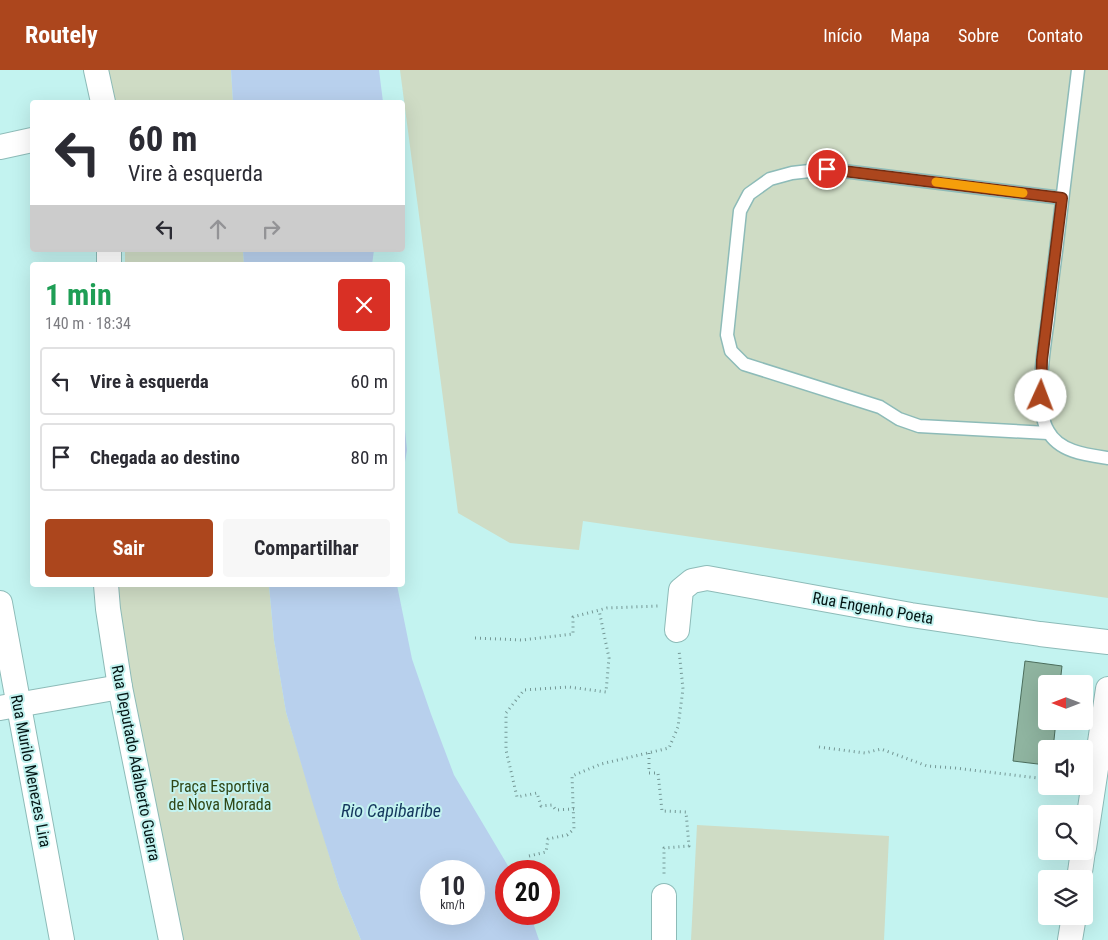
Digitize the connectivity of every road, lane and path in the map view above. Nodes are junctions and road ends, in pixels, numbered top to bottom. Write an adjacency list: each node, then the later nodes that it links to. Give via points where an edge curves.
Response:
1 (96, 70): 3 (street)
2 (1078, 70): 6 (lane)
3 (103, 100)
4 (30, 140): 5 (street)
5 (0, 147)
6 (1062, 198): 7 (lane, via 1042,360 1043,421); 7 (lane, via 827,169 770,179 748,194 740,211 727,335 731,351 744,364 880,407 920,426)
7 (1048, 432): 8 (lane, via 1056,441 1082,454)
8 (1108, 458)
9 (106, 587): 16 (street, Rua Deputado Adalberto Guerra)
10 (0, 602): 18 (street, Rua Murilo Menezes Lira)
11 (679, 605): 12 (path); 13 (street, Rua Engenho Poeta); 15 (street, Rua Engenho Poeta, via 682,590 692,581 707,578 911,615)
12 (599, 610): 14 (path, via 573,617 573,634 522,640); 23 (path, via 609,658 606,692 569,688 524,690 506,713 506,750 517,797 537,793 541,806 552,805 556,810)
13 (677, 630): 20 (path, via 683,689 678,727 669,748)
14 (475, 638)
15 (1108, 642)
16 (120, 687): 18 (street); 28 (street, Rua Deputado Adalberto Guerra)
17 (1108, 689): 22 (street)
18 (9, 707): 27 (street, Rua Murilo Menezes Lira)
19 (819, 747): 21 (path, via 865,752 881,749 927,766)
20 (649, 752): 23 (path, via 601,764 572,776); 25 (path, via 649,773 658,773 662,812 686,812 689,846 664,848)
21 (1038, 778)
22 (1091, 805)
23 (574, 809): 24 (path, via 574,829 567,835 548,840 546,852)
24 (529, 856)
25 (664, 896): 29 (street)
26 (1072, 925): 30 (street)
27 (62, 940)
28 (171, 940)
29 (664, 940)
30 (1070, 940)

